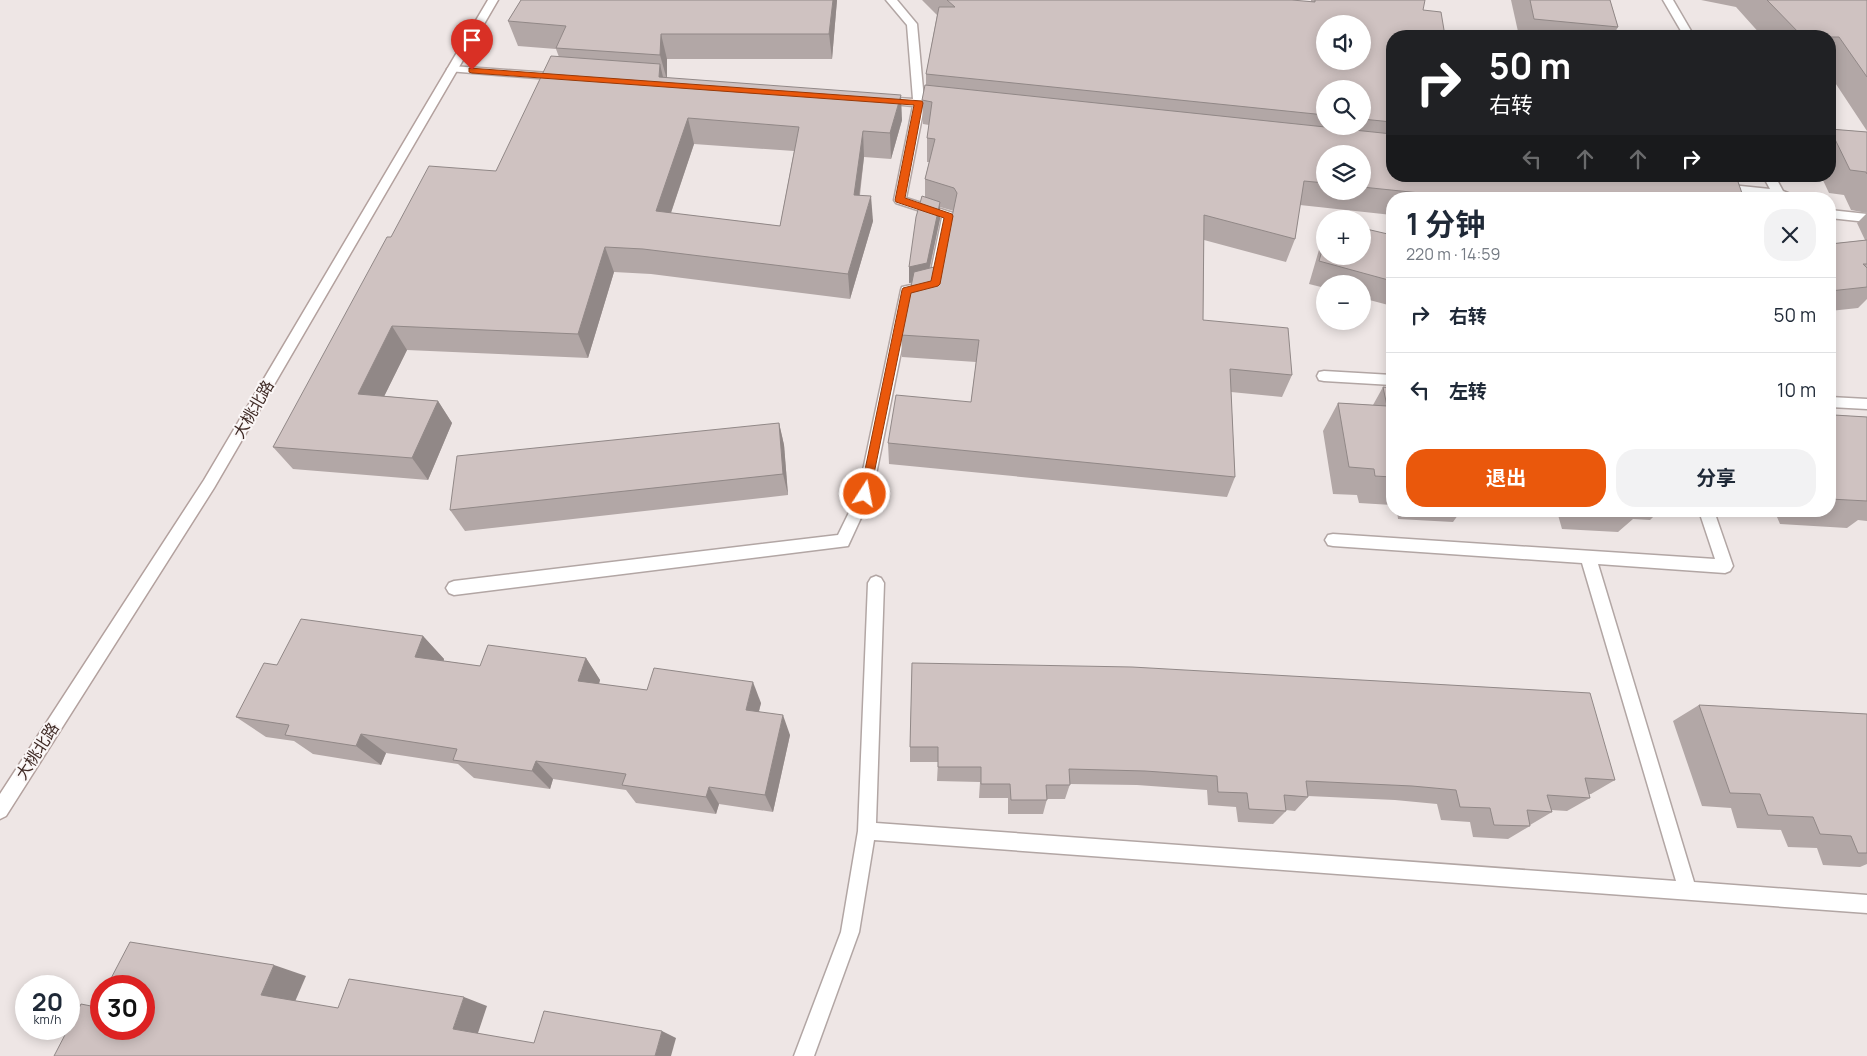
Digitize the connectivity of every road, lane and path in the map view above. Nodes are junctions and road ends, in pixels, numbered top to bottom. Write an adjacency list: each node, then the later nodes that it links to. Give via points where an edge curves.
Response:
1 (493, 0): 5 (street, 大桃北路)
2 (891, 0): 8 (street, via 912,24)
3 (1668, 0): 4 (street)
4 (1686, 30)
5 (452, 69): 6 (street); 23 (street, 大桃北路, via 209,484)
6 (572, 78)
7 (869, 99): 8 (street)
8 (919, 103): 9 (street); 22 (street, via 900,200 949,216 935,284 907,290 865,494 843,541)
9 (939, 105)
10 (1711, 186): 11 (street)
11 (1762, 192)
12 (1836, 215): 13 (street)
13 (1867, 218)
14 (1324, 376): 15 (street)
15 (1386, 380)
16 (1836, 402): 17 (street)
17 (1867, 404)
18 (1708, 517): 20 (street, via 1725,566)
19 (1333, 540): 20 (street)
20 (1588, 557): 25 (street)
21 (876, 583): 24 (street)
22 (454, 588)
23 (0, 810)
24 (867, 831): 25 (street); 27 (street, via 850,932)
25 (1688, 891): 26 (street)
26 (1867, 904)
27 (804, 1056)

